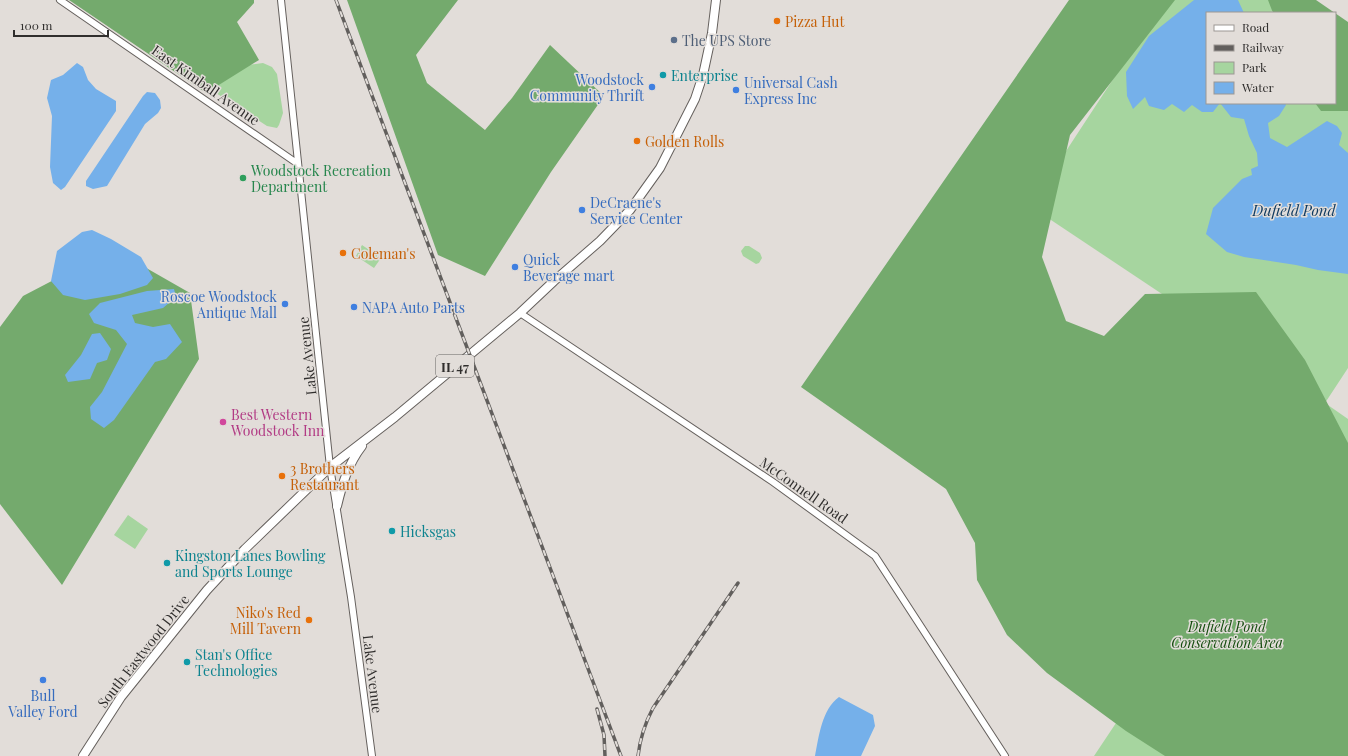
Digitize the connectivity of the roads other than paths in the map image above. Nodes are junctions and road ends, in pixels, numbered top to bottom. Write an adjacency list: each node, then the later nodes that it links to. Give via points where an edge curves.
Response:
1 (60, 0): 4 (street, East Kimball Avenue)
2 (281, 0): 4 (street, Lake Avenue)
3 (716, 0): 5 (main road, South Eastwood Drive / IL 47, via 703,75 695,99 660,168 622,219)
4 (298, 164): 7 (street, Lake Avenue)
5 (520, 312): 6 (main road, South Eastwood Drive / IL 47); 11 (street, McConnell Road, via 773,482 875,556)
6 (367, 439): 7 (main road, South Eastwood Drive / IL 47); 8 (main road, via 351,463)
7 (330, 467): 8 (street, Lake Avenue); 9 (main road, South Eastwood Drive / IL 47, via 245,549 207,590 121,697)
8 (337, 506): 10 (street, Lake Avenue)
9 (83, 756)
10 (372, 756)
11 (1005, 756)

